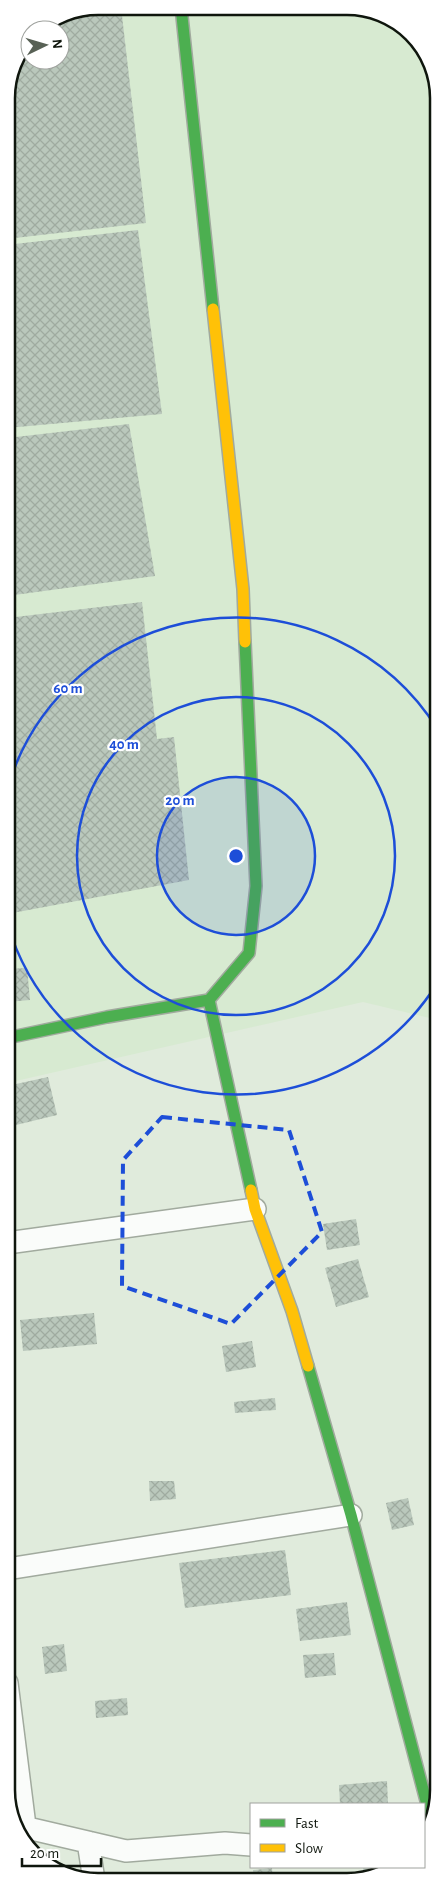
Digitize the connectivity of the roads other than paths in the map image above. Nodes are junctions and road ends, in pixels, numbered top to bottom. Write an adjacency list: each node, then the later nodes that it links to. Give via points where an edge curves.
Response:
1 (181, 15): 2 (street, via 243,589 256,886 249,953)
2 (209, 1000): 3 (street); 4 (street)
3 (15, 1036)
4 (255, 1209): 5 (street); 6 (street, via 292,1312)
5 (15, 1242)
6 (351, 1515): 7 (street); 9 (street)
7 (15, 1568)
8 (15, 1759): 10 (street)
9 (429, 1801)
10 (22, 1822)
11 (24, 1826): 12 (street)
12 (88, 1842): 13 (street, via 126,1851); 14 (street)
13 (250, 1845)
14 (93, 1872)

